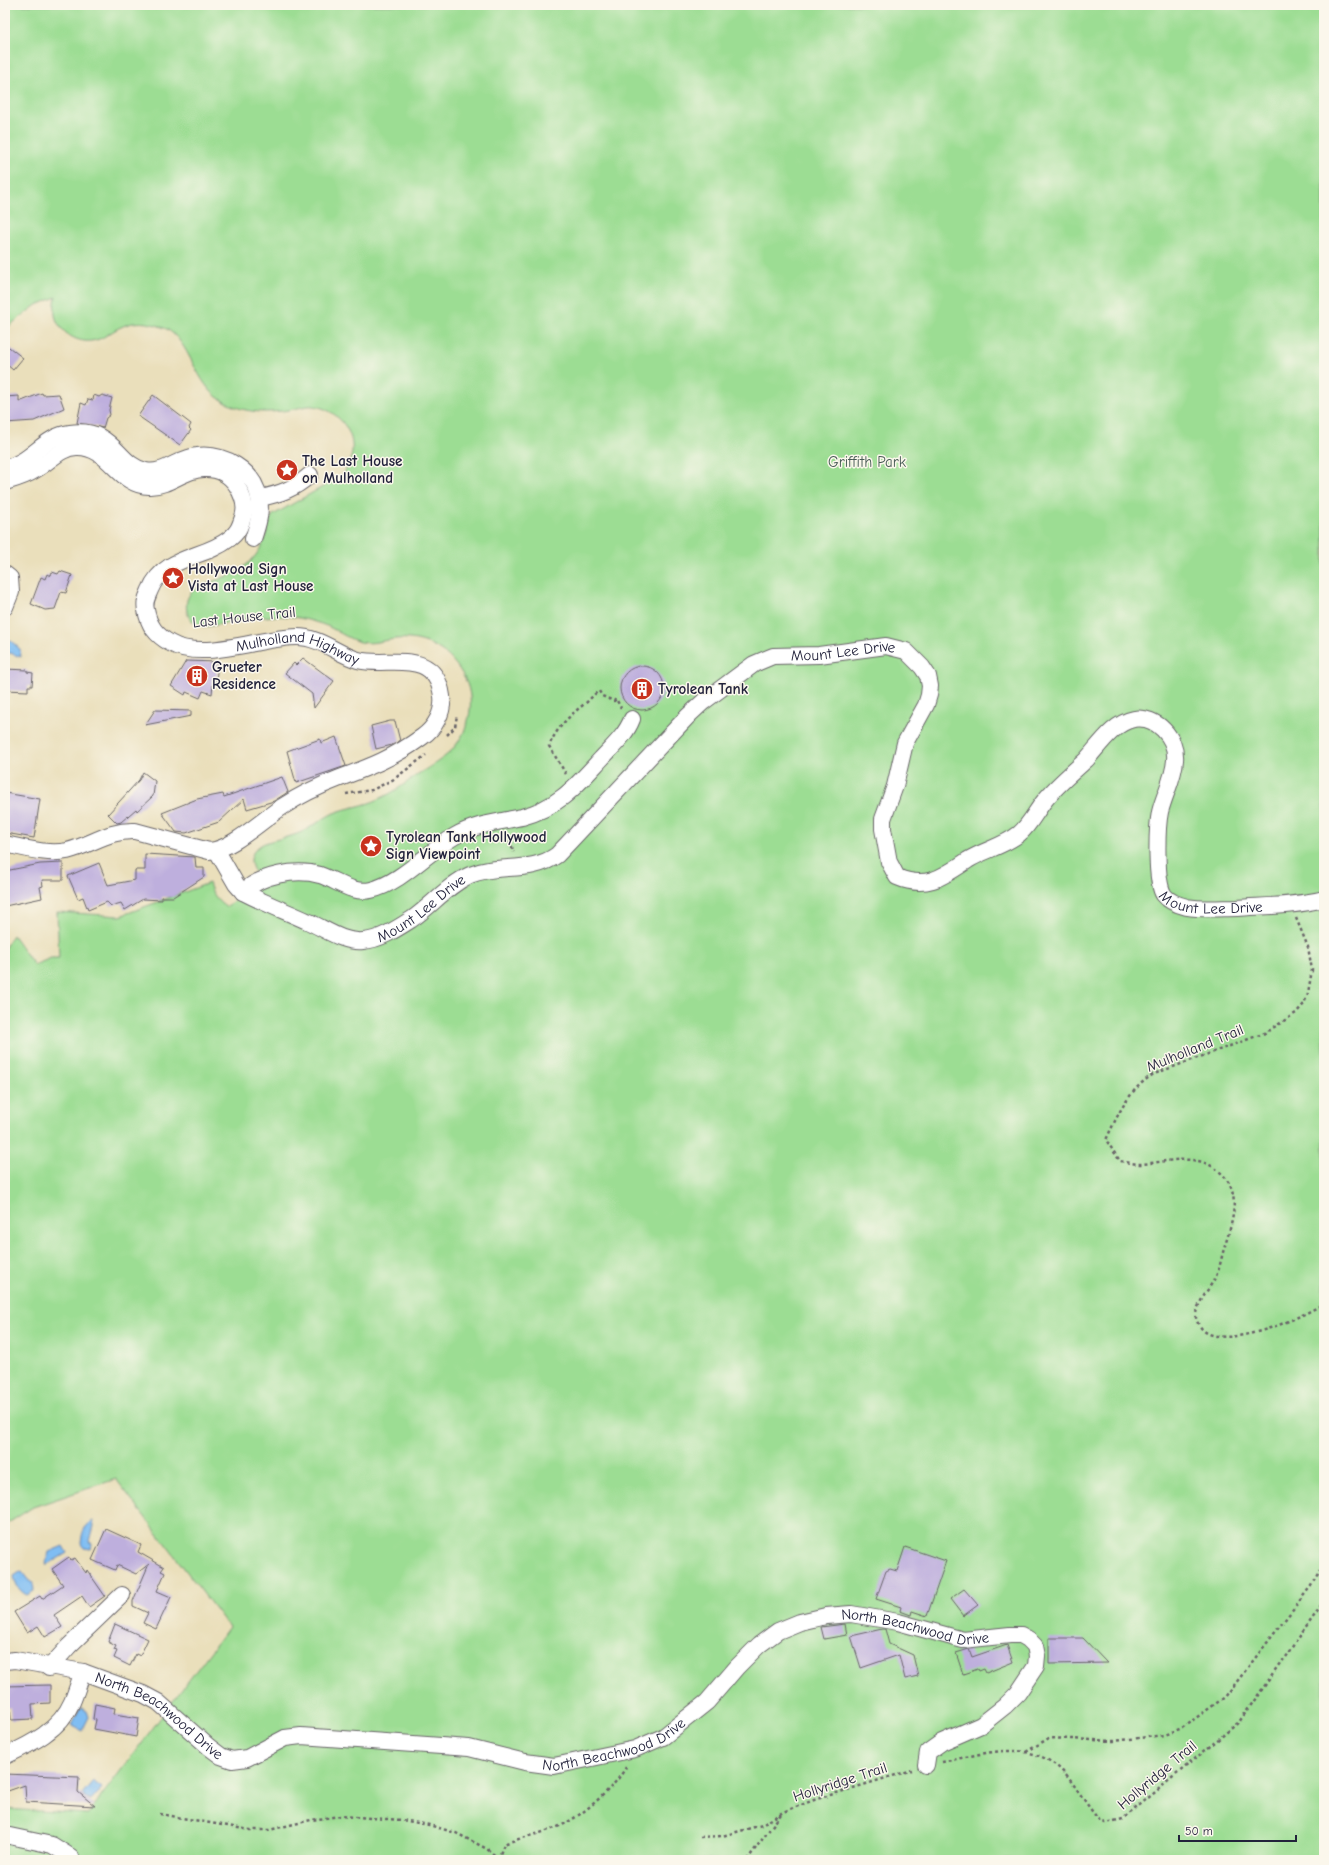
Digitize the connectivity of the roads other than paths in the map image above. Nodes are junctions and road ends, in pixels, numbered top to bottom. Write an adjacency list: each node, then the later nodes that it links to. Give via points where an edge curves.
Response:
1 (5, 468): 4 (street, via 24,461 58,436 79,432 101,437 128,462 146,471 156,471 196,456 228,460 248,475)
2 (310, 475): 4 (street, via 285,492)
3 (5, 482): 10 (street, Mulholland Highway, via 38,469 65,449 76,446 100,453 129,481 139,486 153,486 200,469 220,471 232,479 244,501 245,510 238,531 217,547 160,572 144,603 149,625 159,637 188,650 306,637 360,661 399,661 418,664 434,677 442,698 442,709 438,719 425,735 378,764 299,796 236,841)
4 (260, 498): 5 (street, via 259,522)
5 (253, 539)
6 (5, 574): 7 (street, via 10,578 11,592)
7 (5, 608)
8 (632, 719): 11 (street, via 624,735 563,798 541,811 468,829 381,886 364,891 354,890 319,875 297,873 258,880)
9 (5, 844): 10 (street, via 41,851 66,851 115,832 130,831)
10 (217, 851): 11 (street, Mount Lee Drive)
11 (243, 892): 12 (street, Mount Lee Drive, via 343,938 362,941 382,936 412,919 445,891 470,875 494,869 543,863 557,855 689,715 754,664 773,656 819,655 886,646 906,651 915,659 928,676 930,686 926,705 905,743 895,786 883,819 889,862 897,877 916,882 933,880 1018,835 1053,791 1107,736 1125,722 1141,718 1150,720 1163,730 1173,744 1175,753 1174,768 1158,824 1159,879 1164,895 1177,904 1200,908 1290,905)
12 (1324, 899)
13 (122, 1595): 15 (street)
14 (5, 1661): 15 (street, North Beachwood Drive, via 15,1660)
15 (49, 1668): 16 (street, North Beachwood Drive)
16 (83, 1672): 17 (street, via 72,1704 53,1729 31,1744); 18 (street, North Beachwood Drive, via 158,1702 221,1756 232,1760 246,1758 285,1738 301,1736 469,1748 554,1766 634,1749 662,1737 707,1702 759,1645 778,1631 800,1622 851,1614 898,1622 963,1640 1010,1635 1022,1635 1028,1639 1036,1651 1036,1666 1018,1693 981,1725 933,1748 928,1752)
17 (5, 1756)
18 (926, 1765)
19 (5, 1836): 20 (street, via 52,1845)
20 (72, 1860)

